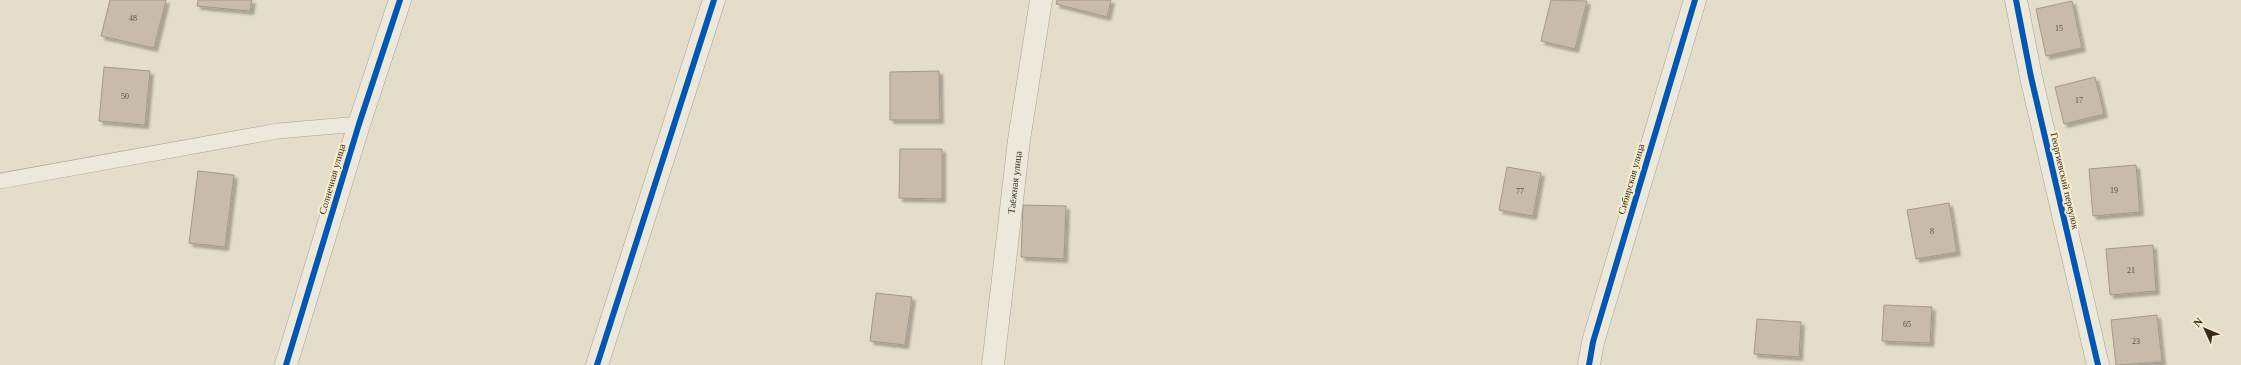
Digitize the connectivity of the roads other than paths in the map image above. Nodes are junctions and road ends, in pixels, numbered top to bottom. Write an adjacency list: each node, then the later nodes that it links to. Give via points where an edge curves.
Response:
1 (400, 0): 6 (street, Солнечная улица)
2 (714, 0): 9 (street)
3 (1040, 0): 10 (street, Таёжная улица, via 1018,140)
4 (1695, 0): 11 (street, Сибирская улица)
5 (2016, 0): 12 (street, Георгиевский переулок, via 2031,77)
6 (359, 124): 7 (lane, via 278,131); 8 (street, Солнечная улица)
7 (0, 181)
8 (286, 365)
9 (597, 365)
10 (993, 365)
11 (1589, 365)
12 (2098, 365)

